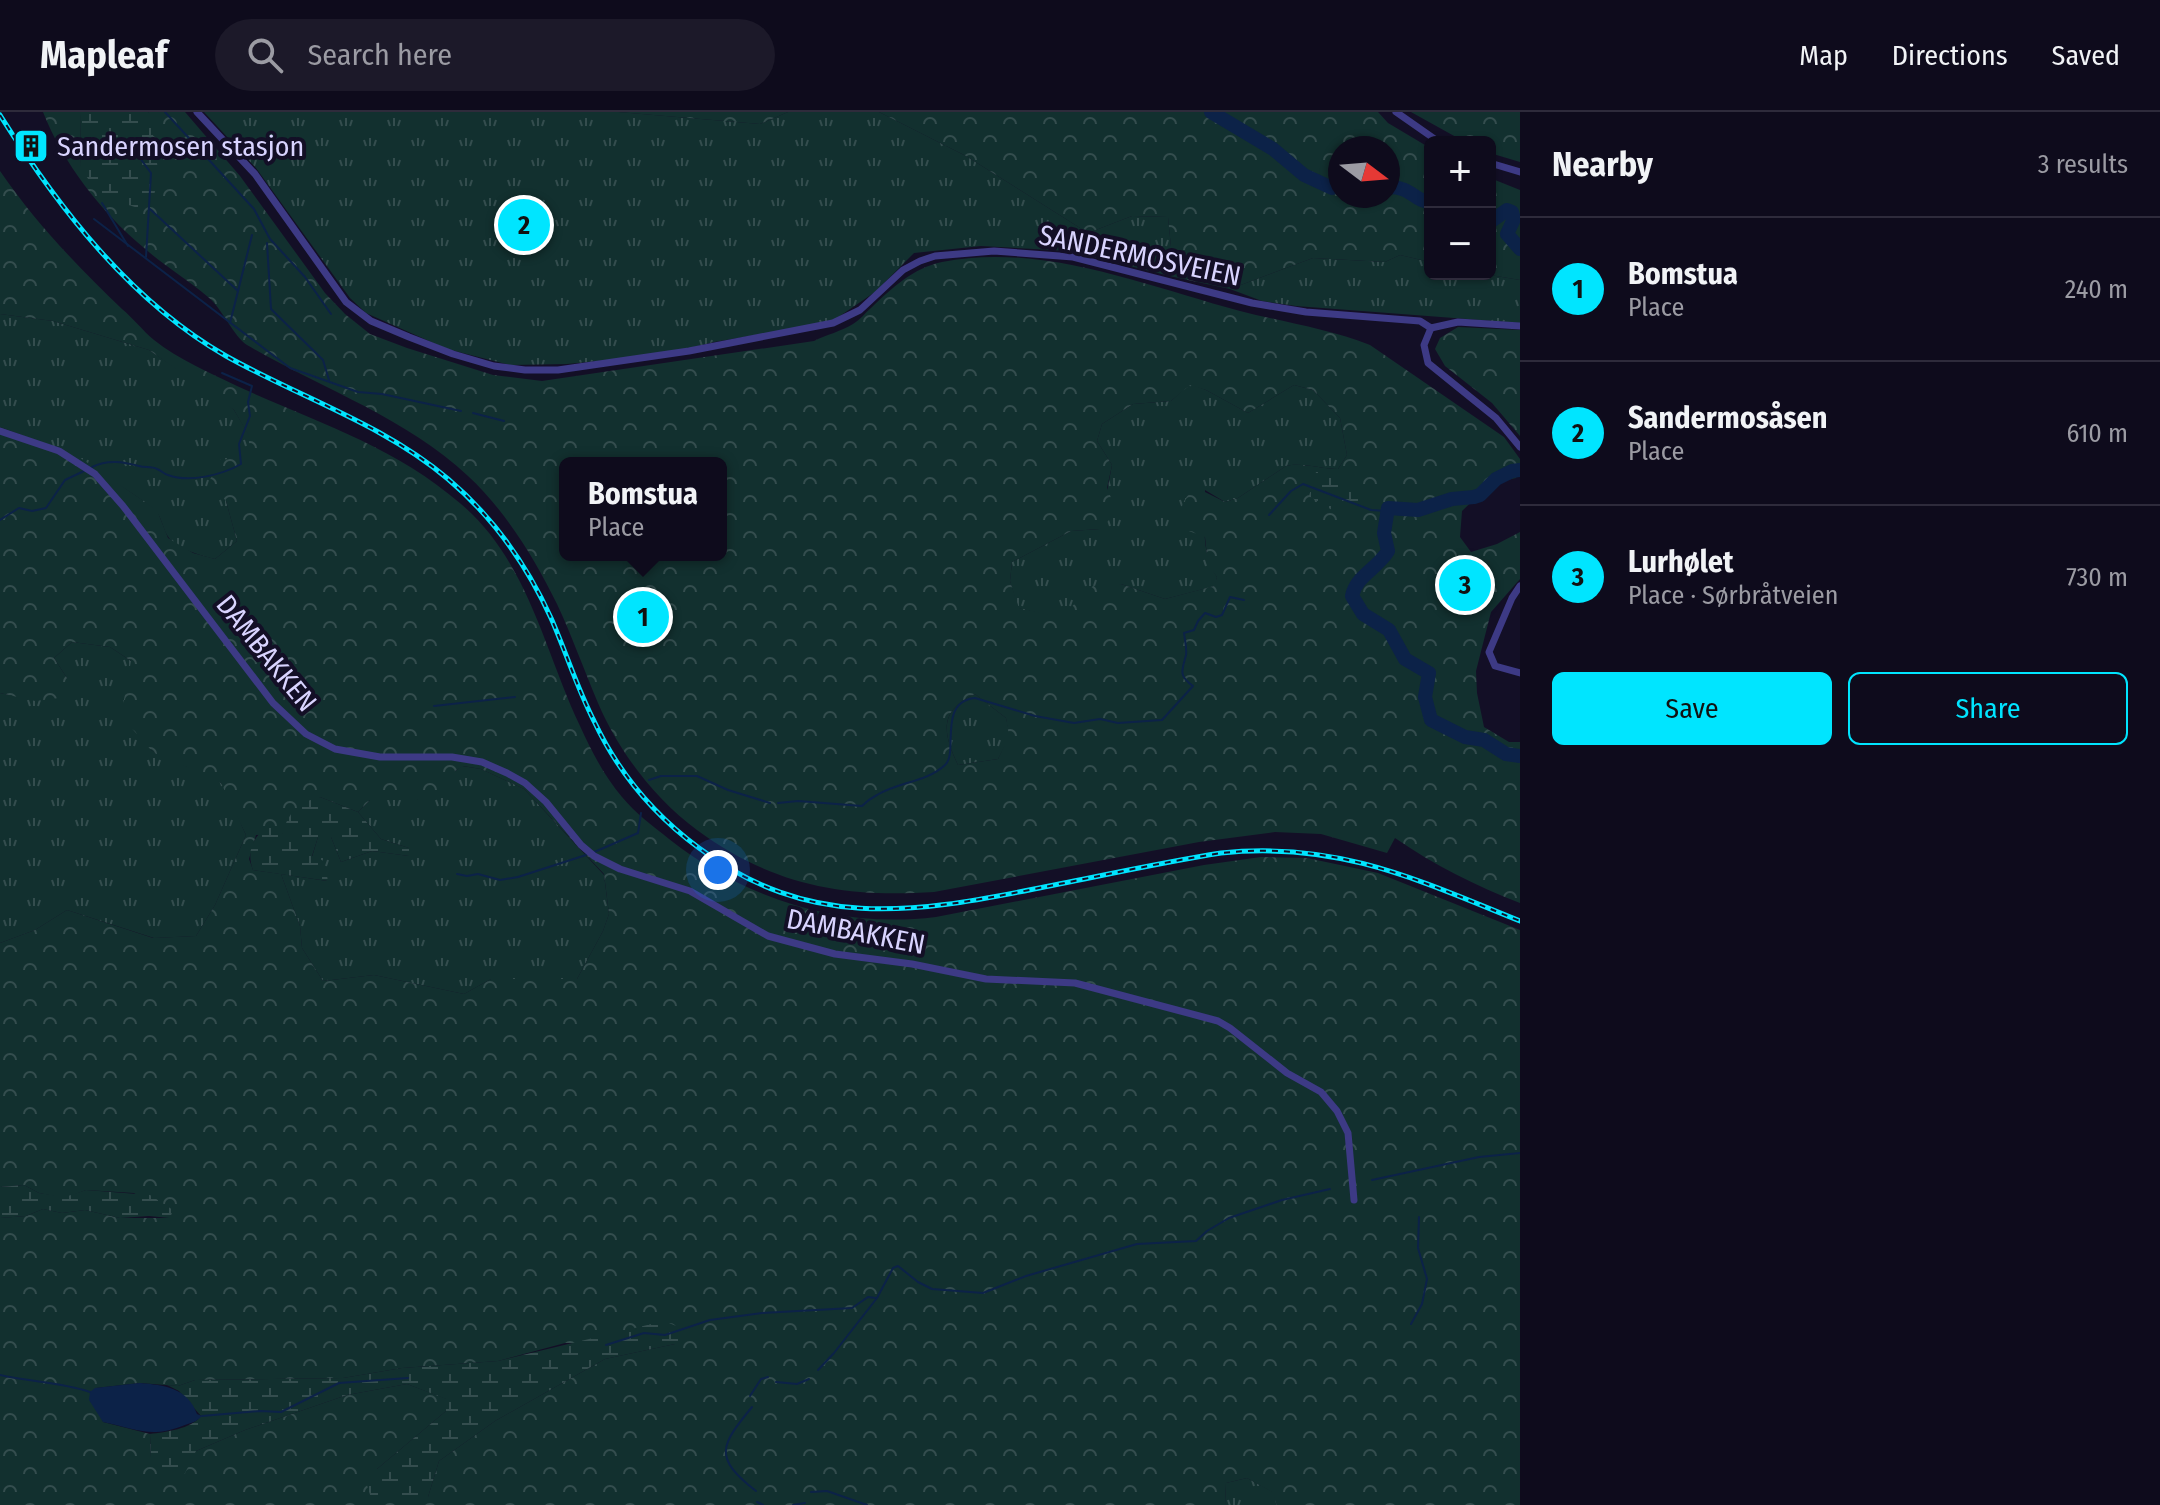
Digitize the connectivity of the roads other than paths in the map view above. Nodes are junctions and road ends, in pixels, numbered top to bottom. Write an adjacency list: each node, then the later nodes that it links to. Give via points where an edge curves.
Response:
1 (197, 112): 7 (street, SANDERMOSVEIEN, via 255,174 346,302 371,321 494,366 546,371 833,323 849,317 920,261 984,251 1050,253 1252,303 1420,321)
2 (1396, 112): 3 (street)
3 (1430, 136)
4 (1496, 165): 5 (street)
5 (1520, 172)
6 (1520, 326): 7 (street, SANDERMOSVEIEN, via 1458,322)
7 (1431, 328): 9 (street, via 1424,345 1428,363 1496,418)
8 (0, 431): 12 (street, DAMBAKKEN, via 59,451 95,474 273,703 314,739 358,755 452,757 495,767 525,783 594,856 690,891 777,939 986,979 1075,983 1218,1021 1321,1092 1337,1111 1348,1133)
9 (1520, 447)
10 (1520, 586): 11 (street, via 1489,652 1499,668)
11 (1520, 673)
12 (1354, 1200)

